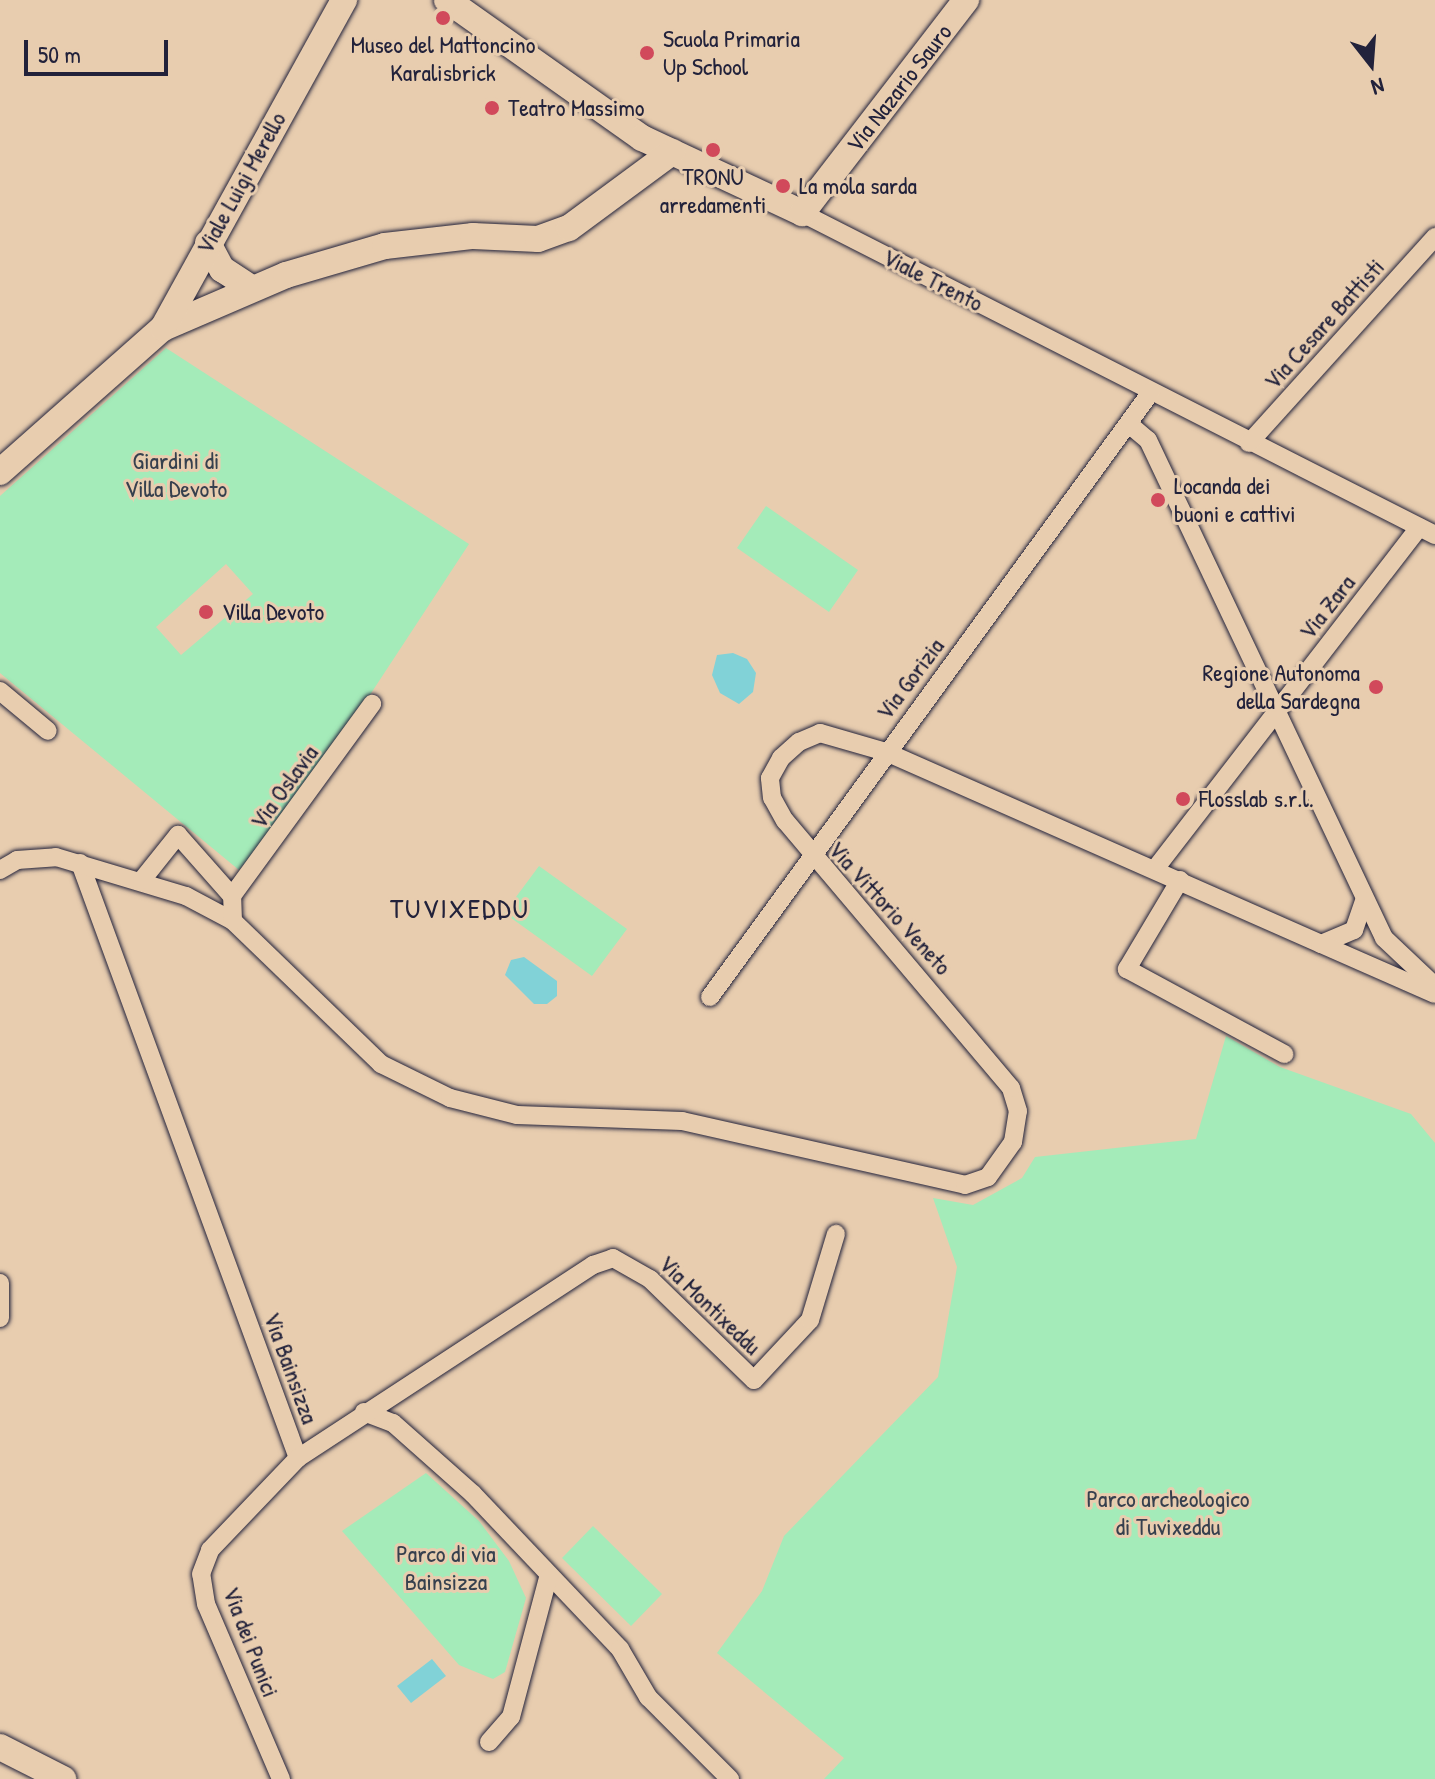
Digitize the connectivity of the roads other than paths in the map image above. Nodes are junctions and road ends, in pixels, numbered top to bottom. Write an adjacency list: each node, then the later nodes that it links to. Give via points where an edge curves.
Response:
1 (344, 0): 7 (street, Viale Luigi Merello)
2 (447, 0): 4 (street, Viale Trento, via 642,138)
3 (966, 0): 5 (street, Via Nazario Sauro)
4 (672, 152): 5 (street, Viale Trento); 9 (street, via 569,228 538,239 421,240)
5 (802, 213): 12 (street, Viale Trento)
6 (1435, 237): 14 (street, Via Cesare Battisti)
7 (208, 243): 8 (street, Viale Luigi Merello); 9 (street, via 222,269)
8 (187, 283): 10 (street, Viale Luigi Merello); 11 (street, Viale Luigi Merello)
9 (251, 288): 10 (street)
10 (208, 306): 11 (street)
11 (163, 328): 15 (street, Viale Luigi Merello)
12 (1151, 392): 13 (street, Via Gorizia); 14 (street, Viale Trento)
13 (1130, 425): 19 (street, via 1148,440); 21 (street, Via Gorizia)
14 (1249, 443): 16 (street, Viale Trento)
15 (0, 472)
16 (1427, 531): 19 (street, Via Zara)
17 (0, 691): 20 (street)
18 (372, 704): 28 (street, Via Oslavia)
19 (1275, 712): 24 (street, Via Zara); 29 (street)
20 (48, 731)
21 (886, 752): 22 (street, Via Gorizia); 22 (street, Via Vittorio Veneto, via 820,733 781,758 770,778 772,798); 24 (street, Via Vittorio Veneto)
22 (812, 857): 30 (street, Via Vittorio Veneto, via 1011,1088 1018,1111 1013,1142 988,1177 965,1185 943,1183 682,1121 517,1115 450,1098 381,1064); 34 (street, Via Gorizia)
23 (80, 863): 25 (street, Via Vittorio Veneto, via 35,856); 26 (street, Via Vittorio Veneto); 40 (street, Via Bainsizza)
24 (1155, 869): 27 (street, Via Vittorio Veneto)
25 (0, 870)
26 (142, 880): 28 (street, via 178,835); 30 (street, Via Vittorio Veneto)
27 (1180, 880): 31 (street, Via Vittorio Veneto); 35 (street, via 1127,969)
28 (232, 896): 30 (street)
29 (1364, 901): 31 (street, via 1354,930); 32 (street, via 1384,938)
30 (233, 921)
31 (1321, 944): 33 (street, Via Vittorio Veneto)
32 (1435, 986)
33 (1435, 994)
34 (710, 997)
35 (1284, 1054)
36 (836, 1234): 39 (street, Via Montixeddu, via 810,1320 754,1380 650,1279 613,1258 593,1265)
37 (0, 1283): 38 (street)
38 (0, 1318)
39 (364, 1412): 40 (street, Via Bainsizza); 41 (street, via 393,1423 450,1473)
40 (298, 1458): 45 (street, Via dei Punici, via 210,1550 201,1574 206,1604)
41 (548, 1578): 42 (street, via 511,1717); 46 (street, via 620,1649 648,1697)
42 (489, 1742)
43 (0, 1747): 44 (street)
44 (63, 1779)
45 (281, 1779)
46 (730, 1779)

